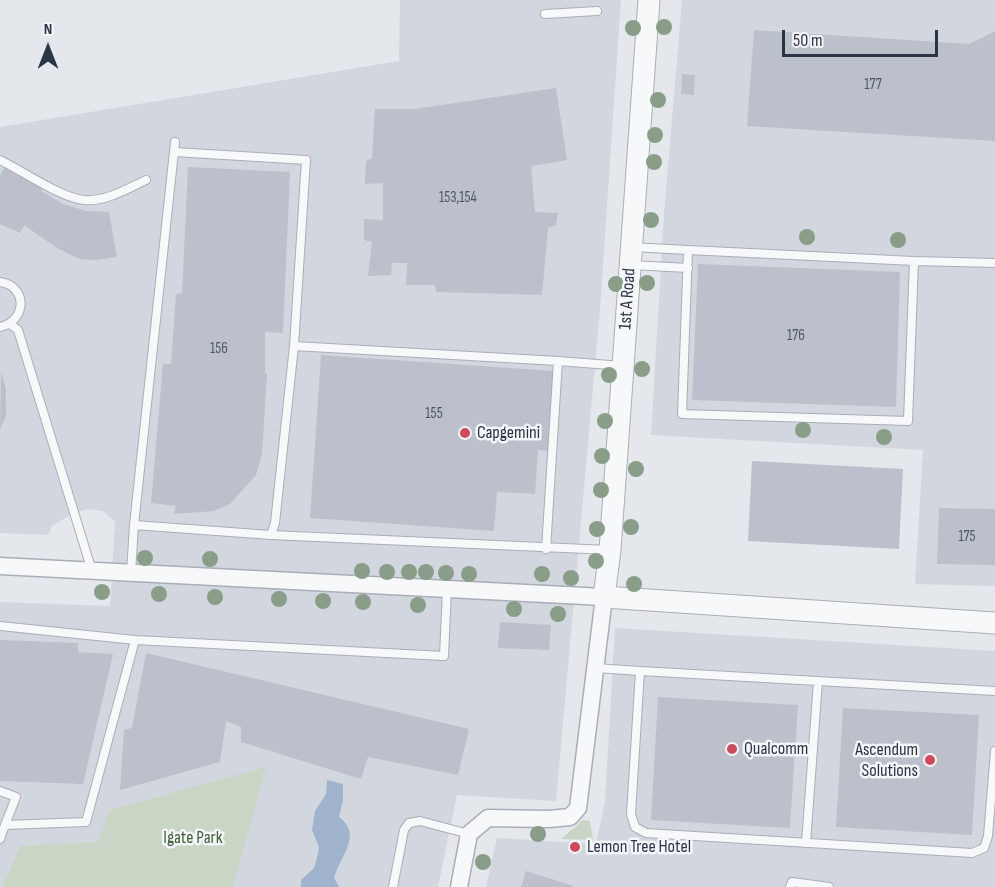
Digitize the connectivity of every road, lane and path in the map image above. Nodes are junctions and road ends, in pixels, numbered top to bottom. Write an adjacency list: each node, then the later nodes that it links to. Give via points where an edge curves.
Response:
1 (649, 0): 9 (street, 1st A Road)
2 (597, 10): 3 (lane)
3 (545, 14)
4 (175, 142): 5 (lane)
5 (175, 152): 16 (lane, via 306,160); 19 (lane)
6 (0, 160): 7 (lane, via 69,197 85,200 109,196)
7 (146, 180)
8 (688, 250): 9 (lane); 10 (lane); 12 (lane)
9 (631, 256): 12 (lane); 18 (street, 1st A Road)
10 (914, 261): 11 (lane); 12 (lane, via 908,421 682,414)
11 (995, 263)
12 (688, 268)
13 (0, 282): 14 (lane, via 12,286 21,301)
14 (10, 324): 15 (lane); 24 (lane, via 18,330)
15 (0, 327)
16 (294, 346): 17 (lane); 20 (lane)
17 (558, 361): 18 (lane); 21 (lane)
18 (623, 366): 22 (street, 1st A Road)
19 (134, 525): 20 (lane); 25 (lane)
20 (271, 535): 21 (lane)
21 (546, 549): 22 (lane)
22 (610, 550): 27 (street, 1st A Road)
23 (0, 566): 24 (street)
24 (92, 571): 25 (street)
25 (131, 573): 26 (street)
26 (447, 589): 27 (street); 30 (lane, via 444,656)
27 (604, 597): 28 (street); 31 (street)
28 (995, 623)
29 (0, 626): 30 (lane)
30 (135, 640): 37 (lane, via 86,822)
31 (594, 668): 32 (lane); 38 (street, via 578,808 570,817 488,818)
32 (640, 670): 33 (lane); 40 (lane, via 634,827 646,834)
33 (818, 681): 34 (lane); 40 (lane)
34 (995, 692)
35 (995, 752): 40 (lane, via 984,848 972,853)
36 (0, 791): 37 (lane, via 16,797)
37 (5, 825): 39 (lane)
38 (469, 834): 41 (lane, via 420,821 409,823 404,830); 42 (street)
39 (0, 839)
40 (806, 843)
41 (393, 887)
42 (459, 887)
43 (790, 887): 44 (lane, via 792,882)
44 (829, 887)

